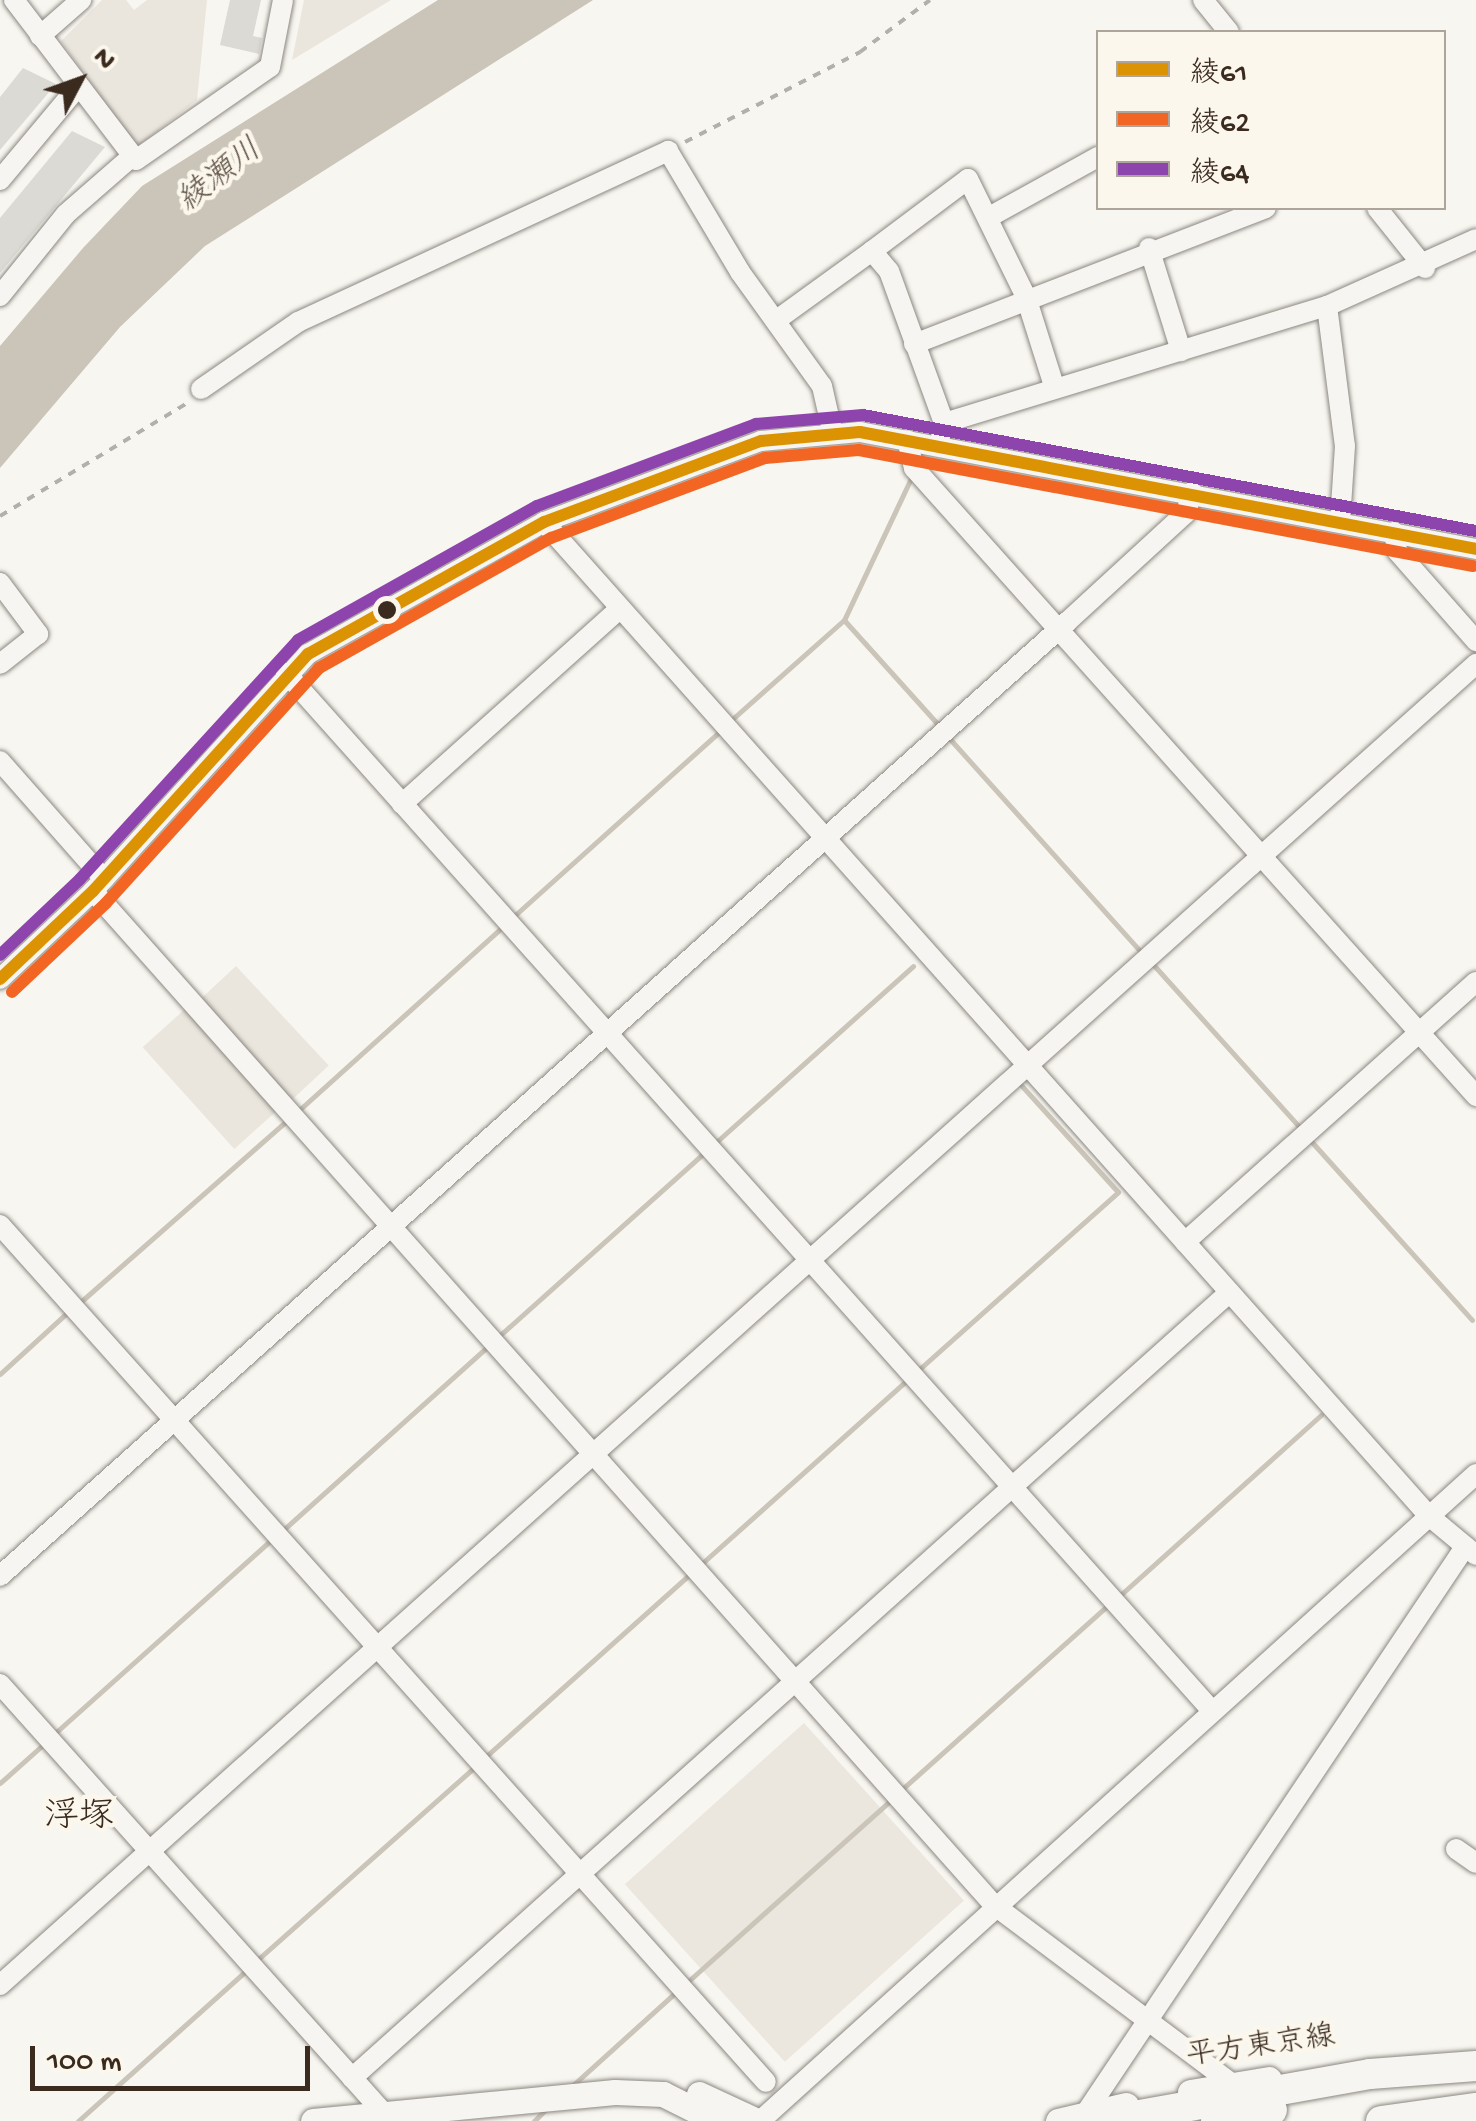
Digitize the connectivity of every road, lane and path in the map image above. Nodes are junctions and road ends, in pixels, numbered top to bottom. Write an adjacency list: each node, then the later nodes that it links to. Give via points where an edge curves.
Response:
1 (14, 0): 7 (street)
2 (82, 0): 7 (street)
3 (283, 0): 11 (street, via 270,67)
4 (930, 0): 9 (path, via 860,52)
5 (1203, 0): 6 (street)
6 (1227, 30)
7 (40, 36): 8 (street)
8 (78, 88): 11 (street); 12 (street)
9 (668, 151): 23 (street); 27 (street, via 298,322)
10 (1096, 158): 15 (street)
11 (128, 159): 20 (street, via 66,214)
12 (0, 180)
13 (1260, 210): 17 (street)
14 (1379, 210): 19 (street)
15 (991, 216): 18 (street, via 968,178); 21 (street)
16 (1476, 239): 19 (street)
17 (1148, 248): 21 (street); 25 (street)
18 (872, 251): 23 (street); 24 (street, via 889,271)
19 (1426, 268): 22 (street)
20 (0, 296)
21 (1026, 297): 24 (street); 26 (street)
22 (1327, 306): 25 (street); 34 (street, via 1345,446)
23 (778, 320): 29 (street, via 822,386)
24 (914, 344): 28 (street)
25 (1181, 351): 26 (street)
26 (1054, 386): 28 (street)
27 (201, 389): 33 (path)
28 (944, 423): 31 (street)
29 (832, 430): 30 (street); 35 (street, via 712,456)
30 (907, 440): 31 (street); 40 (street, via 914,468)
31 (938, 446): 32 (street)
32 (1192, 492): 34 (street); 40 (street, via 1186,513)
33 (0, 516)
34 (1340, 521): 36 (street)
35 (544, 522): 39 (street); 44 (street, via 398,598)
36 (1394, 532): 37 (street); 41 (street, via 1397,551)
37 (1476, 549)
38 (0, 584): 42 (street, via 38,634)
39 (619, 610): 46 (street); 47 (street)
40 (1061, 628): 47 (street); 48 (street)
41 (1476, 641)
42 (0, 664)
43 (1476, 664): 48 (street)
44 (286, 673): 46 (street); 49 (street)
45 (0, 761): 49 (street)
46 (402, 804): 53 (street)
47 (824, 839): 53 (street); 54 (street)
48 (1262, 856): 52 (street); 54 (street)
49 (98, 885): 50 (street); 57 (street)
50 (0, 979)
51 (1476, 982): 52 (street)
52 (1420, 1032): 55 (street); 58 (street)
53 (606, 1036): 57 (street); 59 (street)
54 (1027, 1065): 58 (street); 59 (street)
55 (1476, 1096)
56 (0, 1225): 61 (street)
57 (390, 1228): 61 (street); 62 (street)
58 (1185, 1242): 60 (street)
59 (813, 1262): 62 (street); 64 (street)
60 (1230, 1292): 64 (street); 65 (street)
61 (175, 1419): 67 (street); 68 (street)
62 (598, 1458): 68 (street); 69 (street)
63 (1476, 1474): 65 (street)
64 (1014, 1487): 69 (street); 71 (street)
65 (1429, 1516): 66 (street); 71 (street)
66 (1470, 1551): 78 (street)
67 (0, 1576)
68 (381, 1650): 73 (street); 75 (street)
69 (797, 1682): 75 (street); 76 (street)
70 (0, 1684): 73 (street)
71 (1212, 1711): 76 (street)
72 (1456, 1849): 74 (street)
73 (150, 1851): 77 (street); 81 (street)
74 (1476, 1862)
75 (582, 1873): 81 (street); 83 (street)
76 (994, 1905): 78 (street); 91 (street)
77 (0, 1985)
78 (1144, 2019): 84 (street); 88 (street)
79 (1476, 2054): 84 (main road, 平方東京線)
80 (1476, 2066): 88 (highway, via 1370,2074)
81 (352, 2078): 87 (street)
82 (1476, 2081): 93 (highway)
83 (766, 2082)
84 (1230, 2083): 88 (main road, 平方東京線)
85 (518, 2097): 87 (main road); 90 (main road, via 662,2094); 91 (main road, via 620,2078 666,2083)
86 (1476, 2108): 94 (highway)
87 (387, 2114): 89 (main road)
88 (1096, 2118): 92 (main road, 平方東京線)
89 (313, 2121)
90 (716, 2121)
91 (758, 2121)
92 (1058, 2121)
93 (1216, 2121)
94 (1382, 2121)

